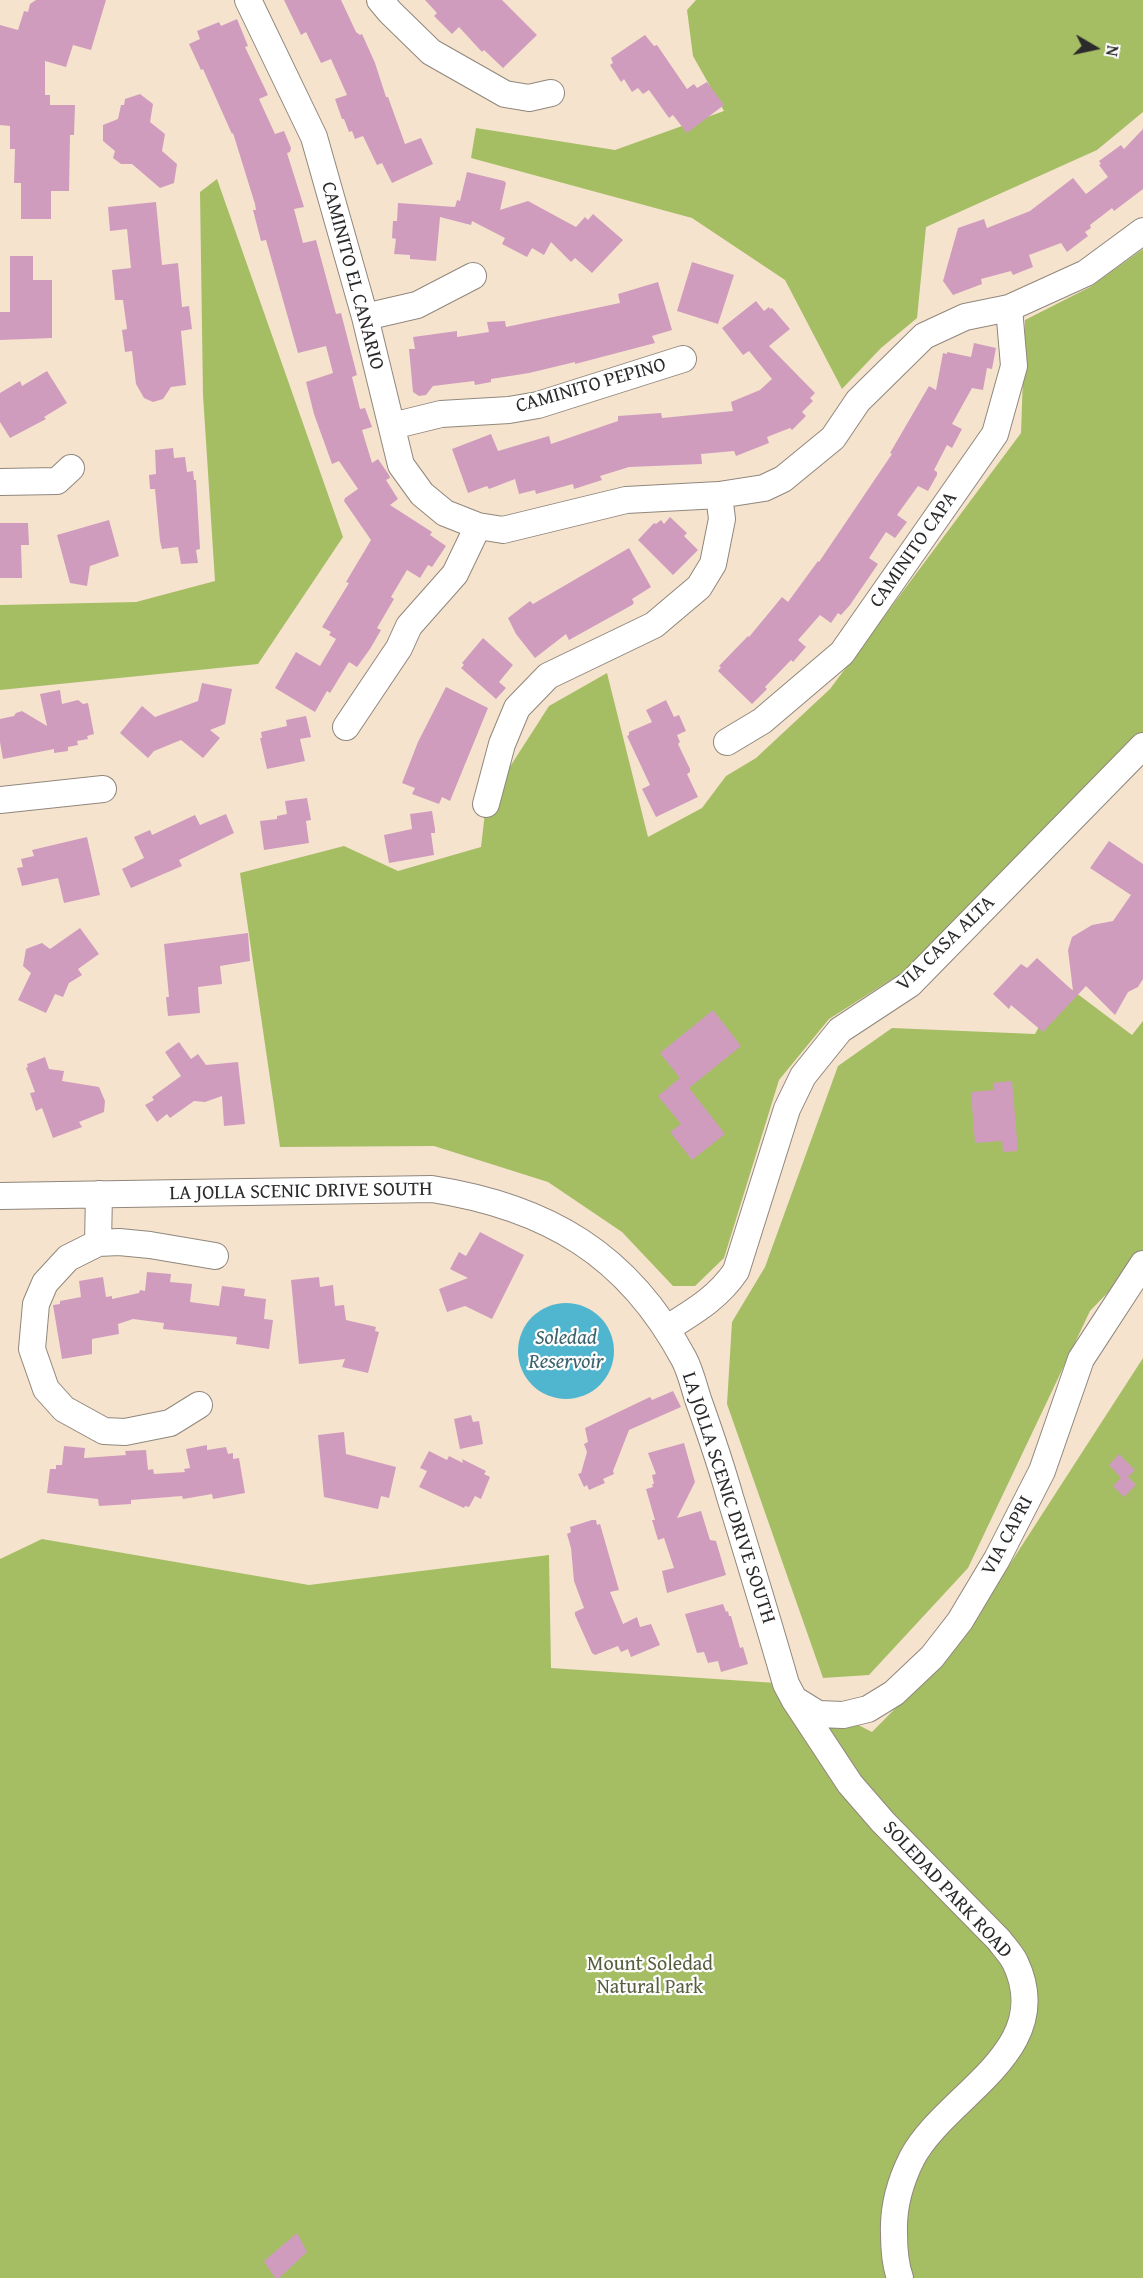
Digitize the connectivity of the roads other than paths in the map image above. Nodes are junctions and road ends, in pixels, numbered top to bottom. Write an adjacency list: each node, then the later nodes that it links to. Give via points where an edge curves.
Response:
1 (248, 0): 7 (street, CAMINITO EL CANARIO, via 314,136)
2 (380, 0): 3 (street, via 431,52 504,94 529,98)
3 (551, 93)
4 (1143, 231): 6 (street, CAMINITO EL CANARIO, via 1086,273)
5 (473, 276): 7 (street, via 417,305)
6 (1009, 308): 12 (street, CAMINITO EL CANARIO, via 965,317 924,336 858,401 833,438 783,479 764,488); 15 (street, CAMINITO CAPA, via 1014,366 995,434 842,653 762,722)
7 (365, 317): 9 (street, CAMINITO EL CANARIO)
8 (682, 359): 9 (street, CAMINITO PEPINO, via 538,405 509,411 441,414)
9 (392, 426): 13 (street, CAMINITO EL CANARIO, via 401,465 422,494 445,513)
10 (71, 468): 11 (street, via 57,481)
11 (0, 482)
12 (719, 495): 13 (street, CAMINITO EL CANARIO, via 626,500 503,530); 19 (street, via 723,519 713,564 699,587 654,625 548,676 517,708 502,744)
13 (478, 526): 14 (street, via 455,574 410,626)
14 (346, 727)
15 (727, 742)
16 (1143, 746): 25 (street, VIA CASA ALTA, via 910,984 840,1030 803,1076 787,1109 736,1271 702,1307)
17 (103, 789): 18 (street)
18 (0, 800)
19 (486, 804)
20 (99, 1194): 21 (street, LA JOLLA SCENIC DRIVE SOUTH); 22 (street); 25 (street, LA JOLLA SCENIC DRIVE SOUTH, via 432,1189 472,1195 531,1214 580,1240 628,1279)
21 (0, 1196)
22 (98, 1243): 23 (street, via 150,1245); 26 (street, via 68,1258 45,1283 36,1304 32,1349 46,1389 64,1409 104,1431 125,1432 170,1423)
23 (215, 1256)
24 (1143, 1264): 27 (street, VIA CAPRI, via 1081,1359 1042,1471 997,1559 960,1621 932,1658 894,1693 868,1709 843,1715 818,1714)
25 (666, 1329): 27 (street, LA JOLLA SCENIC DRIVE SOUTH, via 685,1361 714,1443 786,1684)
26 (199, 1405)
27 (794, 1699): 28 (street, SOLEDAD PARK ROAD, via 850,1784 999,1940 1014,1962 1024,1992 1019,2030 1006,2055 934,2129 913,2157 898,2191 894,2249)
28 (900, 2278)

